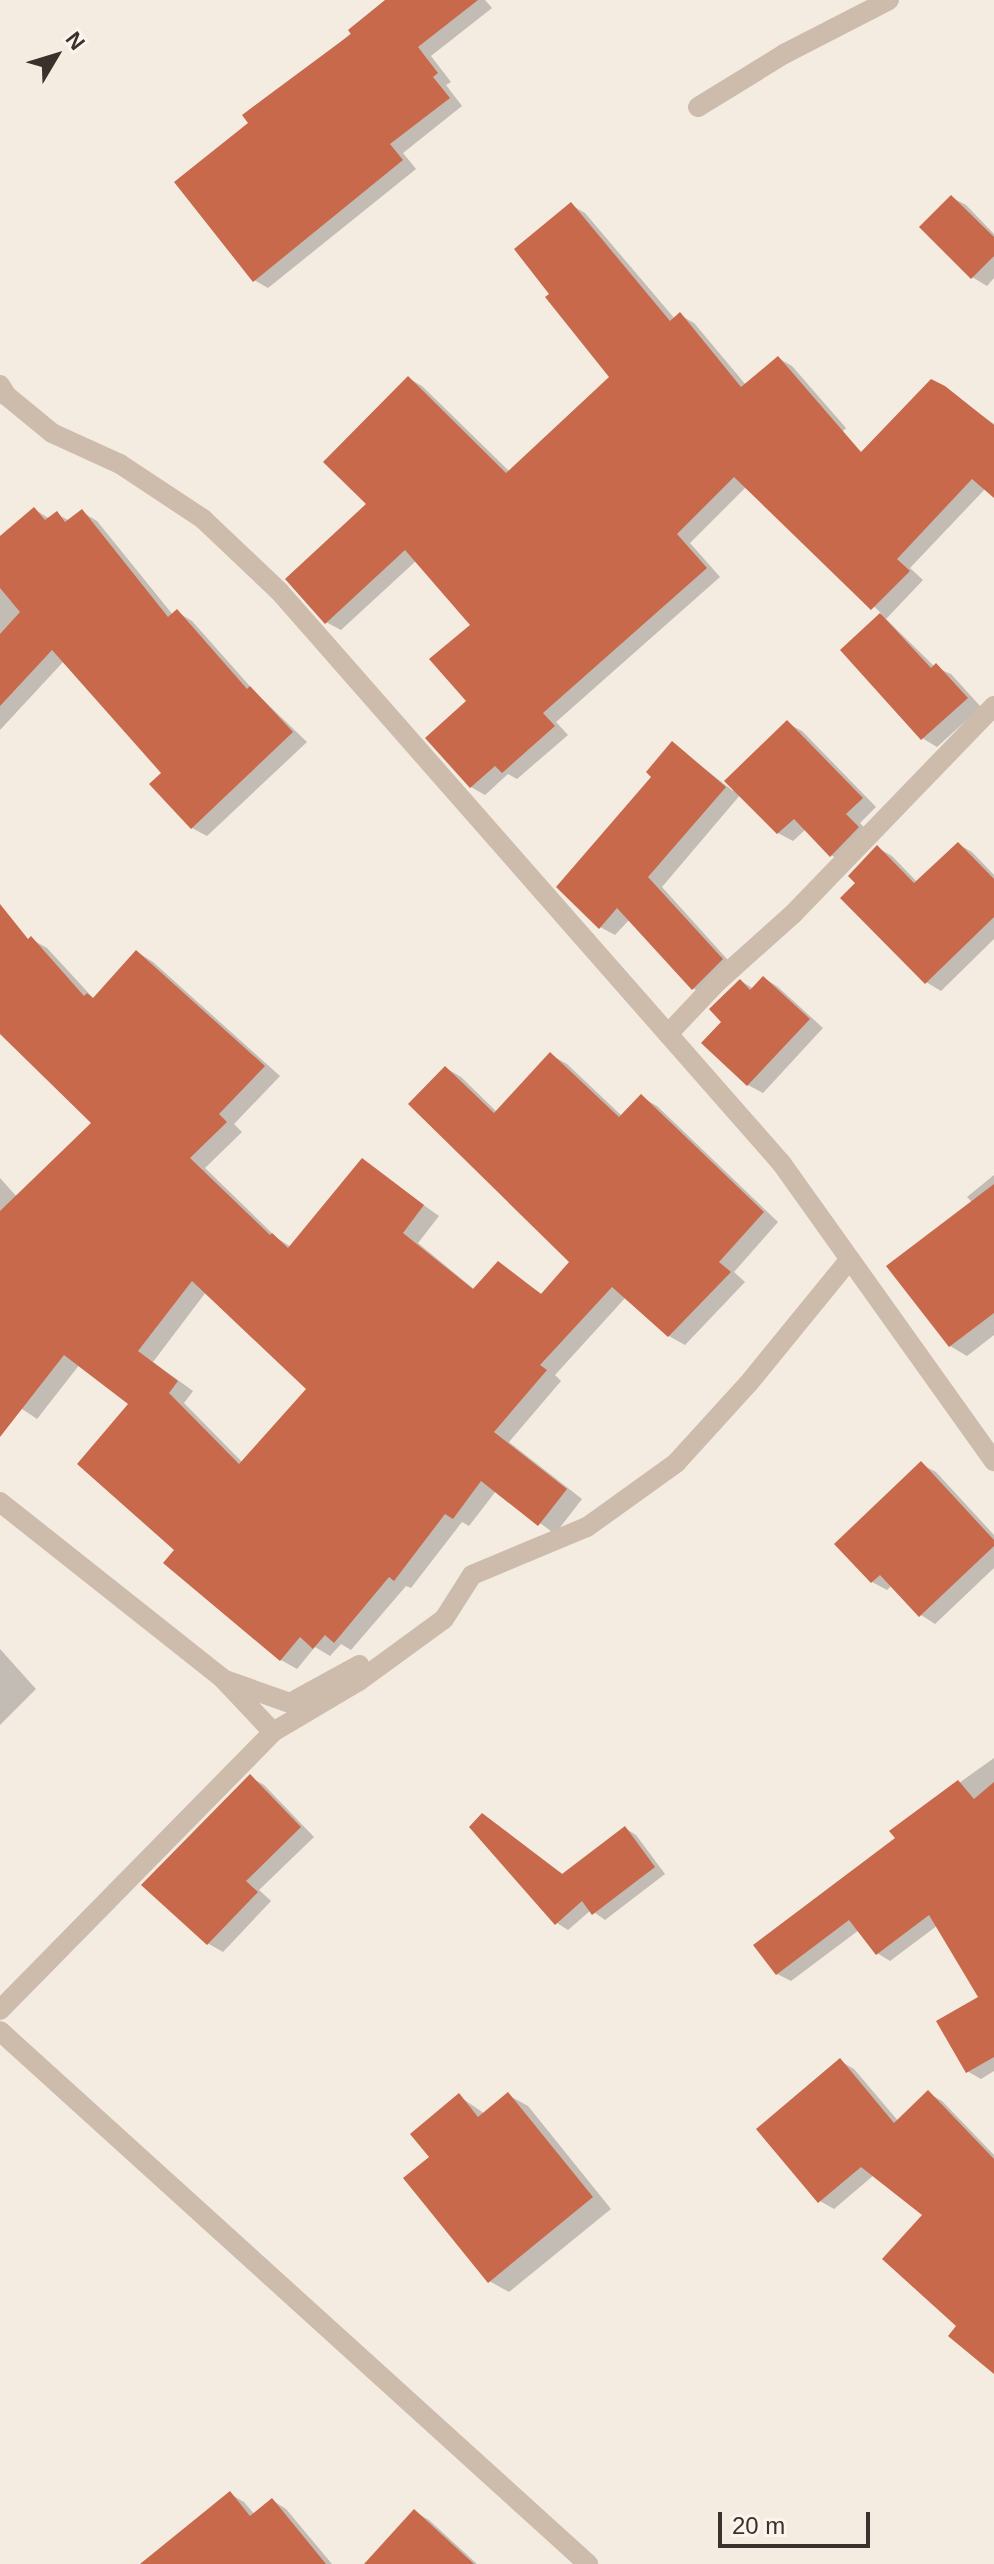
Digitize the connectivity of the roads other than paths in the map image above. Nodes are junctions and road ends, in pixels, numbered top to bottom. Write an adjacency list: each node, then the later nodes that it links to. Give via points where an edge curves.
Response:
1 (889, 0): 2 (street, via 784,54)
2 (698, 107)
3 (0, 385): 5 (street, via 52,433 120,464 203,519 279,591)
4 (994, 706): 5 (street, via 793,914)
5 (668, 1034): 6 (street, via 782,1164)
6 (850, 1259): 7 (street); 9 (street, via 676,1463 587,1527 472,1575)
7 (994, 1461)
8 (0, 1502): 10 (street)
9 (444, 1619): 10 (street, via 290,1703); 11 (street, via 359,1681)
10 (222, 1678): 11 (street)
11 (273, 1732): 12 (street)
12 (0, 2010)
13 (0, 2031): 14 (street)
14 (588, 2564)

